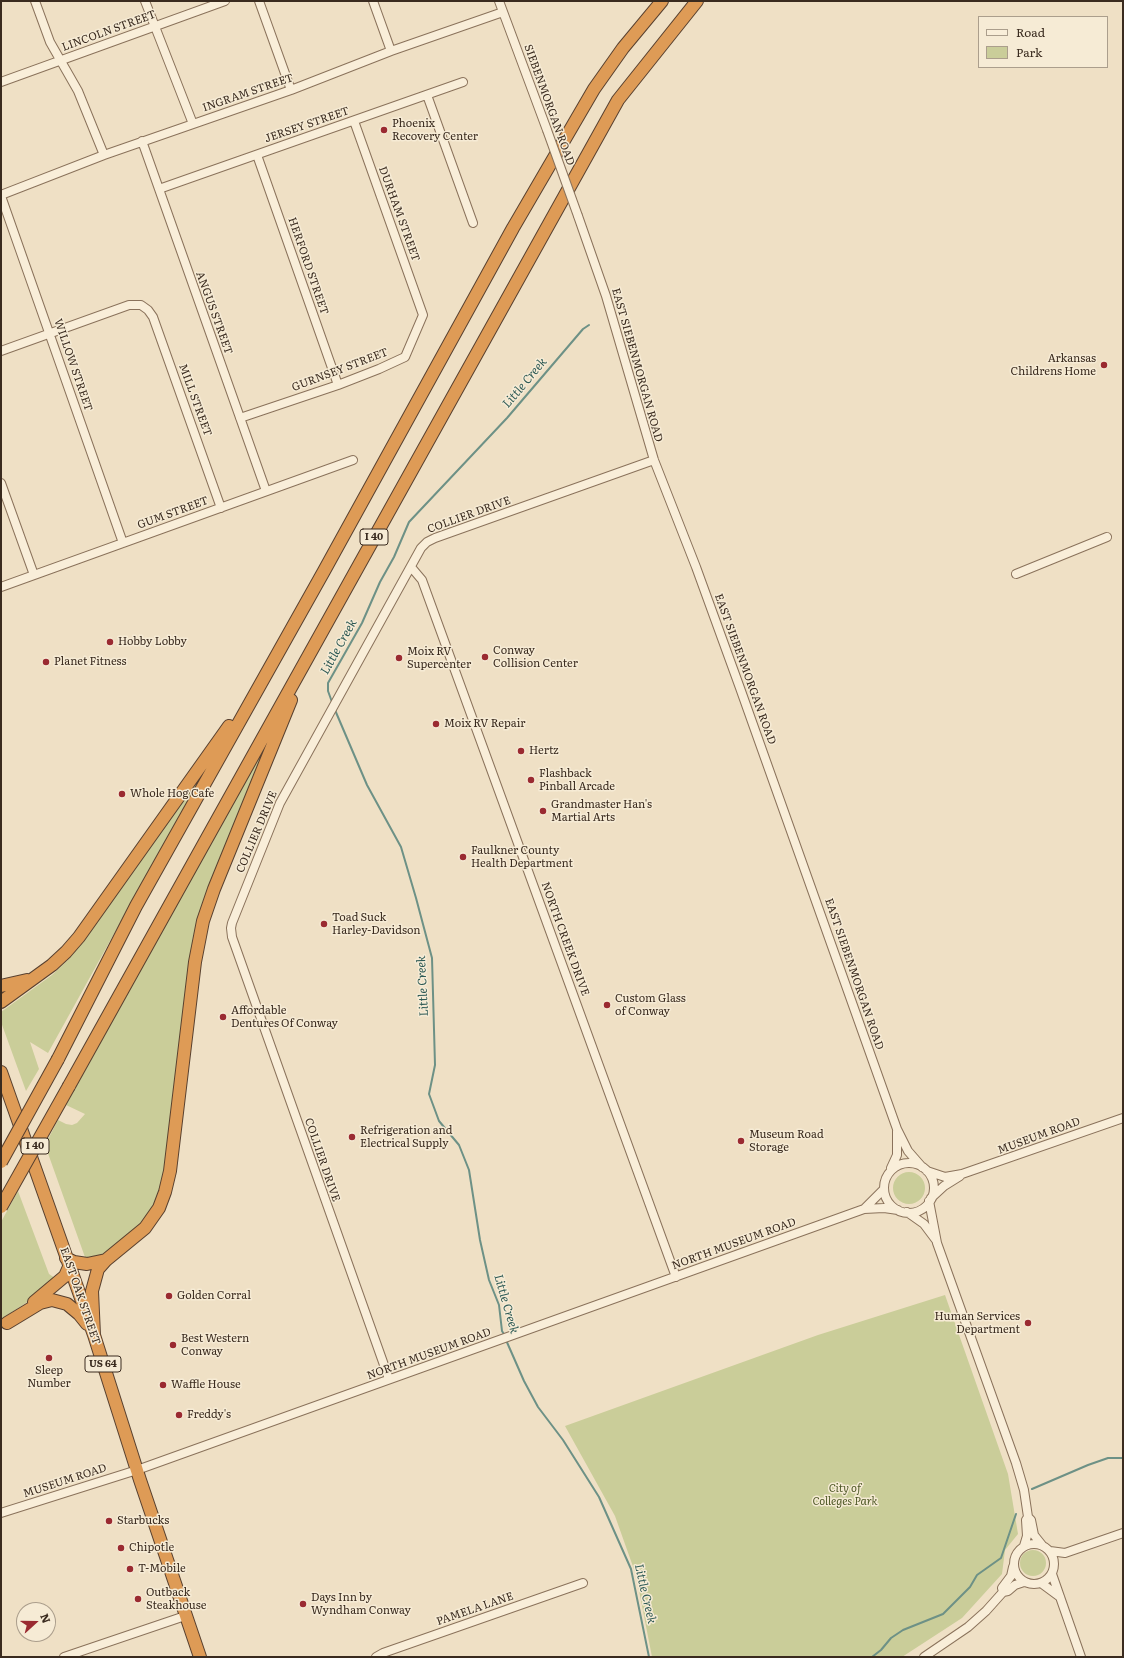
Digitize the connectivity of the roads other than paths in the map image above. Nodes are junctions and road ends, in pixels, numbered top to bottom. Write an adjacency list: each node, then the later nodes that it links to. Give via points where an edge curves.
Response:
1 (35, 1): 12 (street)
2 (145, 1): 10 (street)
3 (225, 1): 10 (street, LINCOLN STREET)
4 (259, 1): 15 (street)
5 (373, 1): 11 (street)
6 (499, 1): 9 (street, SIEBENMORGAN ROAD)
7 (662, 1): 43 (highway, I 40, via 622,48 567,135)
8 (697, 1): 42 (highway, I 40, via 618,100)
9 (503, 12): 11 (street, INGRAM STREET); 24 (street, SIEBENMORGAN ROAD, bridge)
10 (155, 25): 12 (street, LINCOLN STREET); 18 (street)
11 (392, 51): 15 (street, INGRAM STREET)
12 (60, 61): 13 (street, LINCOLN STREET); 20 (street, via 78,91)
13 (1, 82)
14 (463, 82): 16 (street, JERSEY STREET)
15 (291, 90): 18 (street, INGRAM STREET)
16 (427, 95): 17 (street, JERSEY STREET); 25 (street)
17 (354, 121): 21 (street, JERSEY STREET); 26 (street, DURHAM STREET)
18 (194, 124): 19 (street, INGRAM STREET)
19 (142, 141): 20 (street, INGRAM STREET); 22 (street, ANGUS STREET)
20 (104, 155): 23 (street, INGRAM STREET)
21 (257, 155): 22 (street, JERSEY STREET); 29 (street, HERFORD STREET)
22 (159, 189): 30 (street, ANGUS STREET)
23 (1, 195): 27 (street, WILLOW STREET)
24 (578, 216): 32 (street, EAST SIEBENMORGAN ROAD, via 606,296)
25 (474, 223)
26 (423, 315): 29 (street, GURNSEY STREET, via 405,357)
27 (50, 334): 28 (street); 35 (street, MILL STREET, via 129,305 141,305 148,310 153,317); 37 (street, WILLOW STREET)
28 (1, 351)
29 (338, 385): 30 (street, GURNSEY STREET)
30 (240, 418): 34 (street, ANGUS STREET)
31 (353, 460): 34 (street, GUM STREET)
32 (654, 460): 38 (street, COLLIER DRIVE, via 435,538 421,548); 49 (street, EAST SIEBENMORGAN ROAD, via 746,702)
33 (1, 483): 40 (street)
34 (266, 491): 35 (street, GUM STREET)
35 (221, 508): 37 (street, GUM STREET)
36 (1107, 537): 39 (street)
37 (123, 543): 40 (street, GUM STREET)
38 (411, 567): 63 (street, NORTH CREEK DRIVE, via 422,580); 66 (street, COLLIER DRIVE, via 280,803 231,928 232,937)
39 (1016, 574)
40 (34, 575): 41 (street, GUM STREET)
41 (1, 587)
42 (312, 649): 56 (highway, I 40, bridge); 61 (highway, via 205,914 195,962 170,1171 165,1192 159,1208 145,1228)
43 (268, 671): 44 (highway, via 88,926 66,952); 50 (highway, I 40, bridge, via 136,906 58,1059)
44 (32, 979): 45 (highway); 46 (highway)
45 (1, 986)
46 (1, 1002)
47 (1, 1073): 62 (highway, EAST OAK STREET / US 64)
48 (1123, 1118): 53 (street, MUSEUM ROAD)
49 (897, 1129): 51 (street, EAST SIEBENMORGAN ROAD, via 908,1151); 52 (street, EAST SIEBENMORGAN ROAD, via 898,1156)
50 (1, 1162)
51 (925, 1169): 52 (street, via 908,1163 901,1164); 53 (street, MUSEUM ROAD, via 945,1177); 55 (street, via 933,1184)
52 (889, 1173): 54 (street)
53 (962, 1174): 55 (street, MUSEUM ROAD, via 944,1186)
54 (884, 1189): 57 (street, NORTH MUSEUM ROAD); 58 (street, via 888,1201)
55 (930, 1200): 59 (street, via 921,1209); 60 (street)
56 (1, 1207)
57 (864, 1209): 58 (street, NORTH MUSEUM ROAD); 63 (street, NORTH MUSEUM ROAD)
58 (898, 1210): 59 (street)
59 (907, 1212): 60 (street, via 924,1224)
60 (937, 1243): 69 (street, via 1016,1463)
61 (106, 1260): 62 (highway, via 87,1264); 65 (highway, via 98,1270 92,1291)
62 (68, 1262): 64 (highway, via 65,1276 59,1282); 65 (highway, EAST OAK STREET / US 64)
63 (676, 1276): 66 (street, NORTH MUSEUM ROAD)
64 (4, 1325): 65 (highway, via 40,1303 58,1300 79,1314)
65 (94, 1335): 67 (highway, EAST OAK STREET / US 64)
66 (389, 1379): 67 (street, NORTH MUSEUM ROAD)
67 (137, 1470): 68 (street, MUSEUM ROAD); 82 (highway, EAST OAK STREET / US 64)
68 (1, 1513)
69 (1028, 1517): 71 (street, via 1034,1535); 72 (street)
70 (1123, 1534): 74 (street)
71 (1042, 1545): 72 (street); 73 (street)
72 (1024, 1546): 75 (street, via 1015,1556)
73 (1050, 1551): 74 (street); 76 (street)
74 (1065, 1553): 76 (street)
75 (1014, 1567): 77 (street, via 1016,1574); 80 (street)
76 (1053, 1570): 79 (street); 81 (street)
77 (1024, 1582): 79 (street, via 1034,1585); 80 (street)
78 (582, 1583): 85 (street, PAMELA LANE)
79 (1041, 1583): 81 (street)
80 (1002, 1592): 86 (street, via 968,1627)
81 (1060, 1596): 87 (street)
82 (185, 1616): 83 (street); 84 (highway, EAST OAK STREET / US 64)
83 (64, 1657)
84 (200, 1657)
85 (376, 1657)
86 (924, 1657)
87 (1081, 1657)

